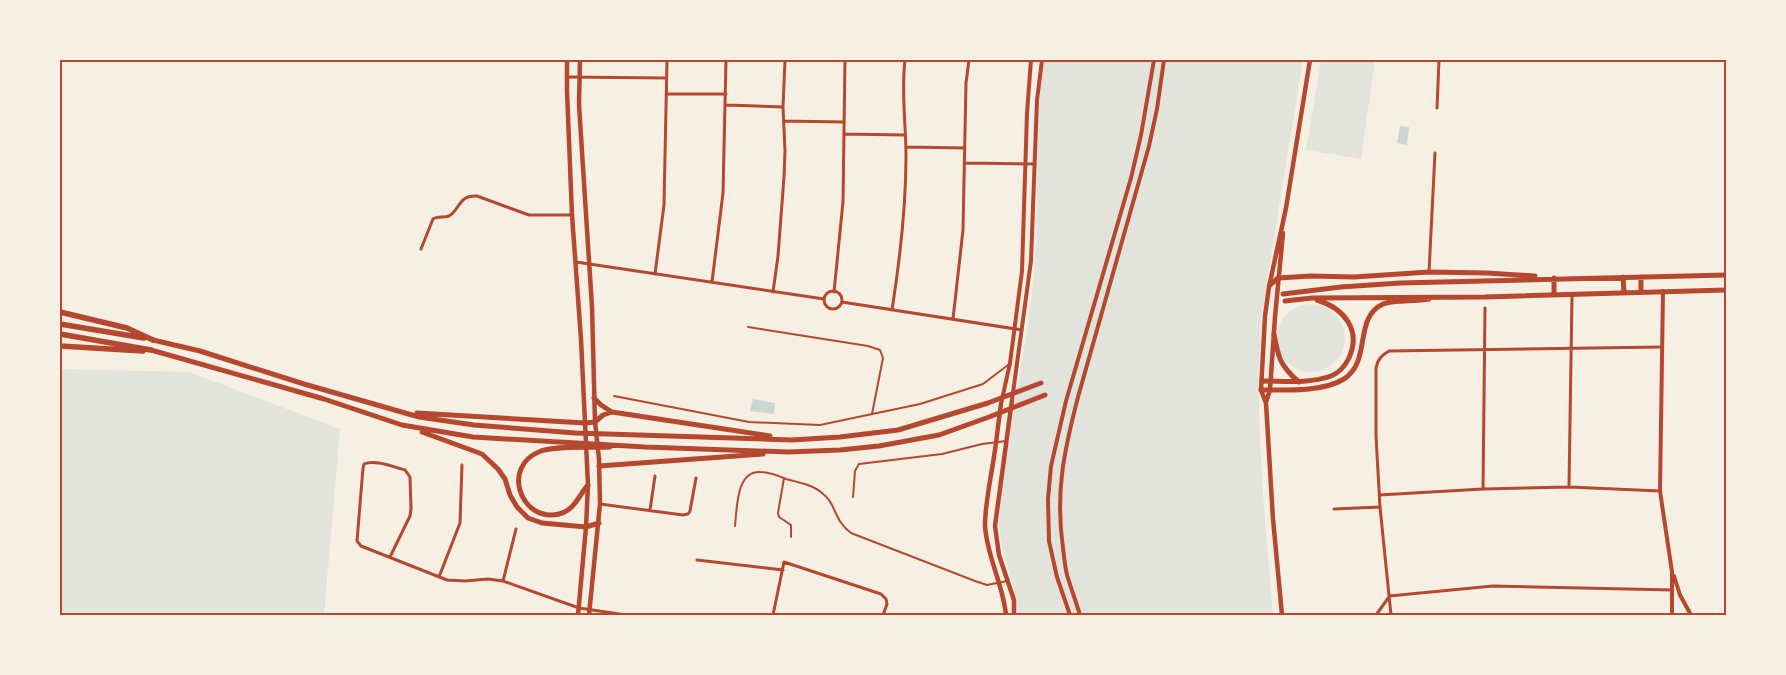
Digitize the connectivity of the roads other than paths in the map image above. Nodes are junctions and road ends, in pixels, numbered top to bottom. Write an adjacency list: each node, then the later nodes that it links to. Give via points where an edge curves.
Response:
1 (567, 60): 15 (main road)
2 (580, 60): 16 (main road)
3 (667, 60): 17 (street)
4 (726, 60): 19 (street)
5 (785, 60): 21 (street)
6 (845, 60): 24 (street)
7 (905, 60): 26 (street)
8 (969, 60): 28 (street)
9 (1032, 60): 31 (street)
10 (1042, 60): 32 (street)
11 (1154, 60): 141 (street, via 1141,135 1066,401 1051,466 1049,541)
12 (1164, 60): 142 (street, via 1149,146 1068,434 1062,469 1060,531 1066,573)
13 (1310, 60): 33 (main road)
14 (1439, 60): 22 (street)
15 (566, 77): 16 (street); 34 (main road)
16 (579, 77): 17 (street); 37 (main road)
17 (666, 78): 18 (street)
18 (666, 94): 19 (street); 39 (street, via 664,205)
19 (726, 94): 20 (street)
20 (726, 105): 21 (street); 45 (street, via 723,193)
21 (783, 107): 23 (street)
22 (1437, 108)
23 (784, 121): 24 (street); 49 (street, via 782,203)
24 (844, 122): 25 (street)
25 (844, 134): 26 (street); 50 (street, via 841,226)
26 (904, 135): 27 (street)
27 (906, 147): 28 (street); 62 (street, via 904,217)
28 (965, 148): 30 (street)
29 (1435, 153): 38 (street)
30 (965, 163): 31 (street); 64 (street, via 963,230)
31 (1025, 164): 32 (street); 67 (street, via 1022,271)
32 (1034, 164): 68 (street, via 1031,261)
33 (1286, 208): 43 (main road); 46 (main road)
34 (572, 215): 35 (street, via 530,215 471,196 448,216 433,220); 36 (main road)
35 (420, 249)
36 (576, 262): 37 (street); 71 (main road)
37 (589, 264): 39 (street); 72 (main road)
38 (1430, 272): 43 (main road); 44 (main road)
39 (655, 274): 45 (street)
40 (1726, 275): 42 (main road)
41 (1623, 277): 42 (main road); 44 (main road); 52 (main road)
42 (1641, 277): 51 (main road)
43 (1278, 278): 46 (main road); 70 (main road)
44 (1552, 278): 53 (main road, via 1400,283); 54 (main road)
45 (712, 282): 49 (street)
46 (1270, 286): 80 (main road)
47 (1726, 290): 48 (main road)
48 (1663, 291): 51 (main road); 75 (street)
49 (773, 292): 58 (street)
50 (834, 292): 58 (street, via 826,294); 60 (street, via 839,294)
51 (1641, 292): 52 (main road)
52 (1624, 293): 55 (main road)
53 (1283, 294)
54 (1554, 295): 55 (main road); 56 (main road)
55 (1572, 295): 76 (street)
56 (1442, 297): 57 (main road); 85 (main road, via 1417,302 1391,302 1378,308 1366,322 1358,364 1345,379 1323,387)
57 (1312, 298): 59 (main road); 82 (main road, via 1337,309 1346,318 1354,341 1344,367 1332,376)
58 (824, 299): 60 (street, via 832,310 839,308)
59 (1285, 301)
60 (842, 302): 62 (street)
61 (1485, 308): 78 (street)
62 (892, 310): 64 (street)
63 (60, 312): 73 (highway, via 127,328)
64 (953, 319): 67 (street)
65 (60, 324): 73 (highway)
66 (748, 327): 94 (lane, via 880,350 883,358)
67 (1015, 328): 68 (street); 79 (street)
68 (1023, 330): 89 (street)
69 (60, 334): 77 (highway)
70 (1274, 334): 81 (main road); 82 (main road, via 1282,365)
71 (581, 339): 72 (main road); 96 (main road)
72 (593, 339): 88 (main road)
73 (153, 340): 92 (main road)
74 (60, 346): 77 (highway, via 139,352)
75 (1662, 347): 76 (street); 111 (street)
76 (1571, 349): 78 (street); 109 (street)
77 (151, 350): 97 (main road, via 324,399)
78 (1484, 350): 110 (street); 112 (street, via 1389,351 1377,361)
79 (1010, 363): 91 (street); 94 (lane, via 983,384 920,404)
80 (1262, 381): 81 (main road); 84 (main road)
81 (1270, 381): 82 (main road); 85 (main road)
82 (1299, 382)
83 (1041, 383): 98 (main road, via 898,430)
84 (1261, 390): 85 (main road); 90 (main road)
85 (1270, 390): 90 (main road)
86 (1045, 395): 102 (main road, via 939,435 879,446)
87 (614, 396): 94 (lane, via 750,422 820,425)
88 (594, 398): 93 (main road); 95 (main road)
89 (1012, 400): 99 (main road)
90 (1266, 403): 143 (main road)
91 (1001, 404): 100 (main road)
92 (404, 412): 96 (main road); 98 (main road, via 474,425 575,433)
93 (612, 412): 95 (main road, via 603,414); 98 (main road)
94 (872, 414)
95 (595, 422): 96 (main road); 104 (main road)
96 (585, 423): 108 (main road)
97 (402, 425): 101 (main road, via 473,437); 120 (main road, via 482,454 498,469 517,507 528,518 542,523)
98 (792, 440)
99 (1006, 441): 100 (lane); 129 (main road, via 995,526 996,544)
100 (996, 442): 113 (lane, via 942,454 859,464 855,471); 130 (main road, via 985,525)
101 (645, 446): 102 (main road); 108 (main road, via 554,448 527,458 518,482 519,491 529,505 542,513 559,514 568,510)
102 (788, 452): 104 (main road)
103 (462, 465): 127 (street, via 460,523)
104 (600, 466): 114 (main road)
105 (655, 476): 117 (street)
106 (696, 478): 117 (street, via 688,514)
107 (784, 478): 119 (lane, via 760,472 744,479); 122 (lane, via 778,513 791,525); 130 (lane, via 822,492 838,520 851,533 974,581)
108 (588, 485): 120 (main road)
109 (1569, 487): 110 (street); 111 (street)
110 (1483, 488): 112 (street)
111 (1660, 491): 126 (street)
112 (1379, 495): 115 (street)
113 (853, 497)
114 (600, 504): 117 (street); 118 (main road)
115 (1380, 507): 116 (street); 132 (street)
116 (1334, 509)
117 (650, 510)
118 (599, 523): 120 (main road); 134 (main road)
119 (735, 526)
120 (586, 527): 133 (main road)
121 (516, 529): 128 (street)
122 (791, 537)
123 (390, 557): 123 (street, via 360,546 357,541 364,464 372,462 405,470 410,477 410,516); 127 (street)
124 (697, 560): 125 (street)
125 (783, 570): 137 (street); 138 (street, via 784,562 881,594 887,604)
126 (1672, 572): 131 (street); 147 (street)
127 (439, 577): 128 (street, via 453,581)
128 (503, 581): 133 (street)
129 (1007, 581): 130 (lane); 140 (main road, via 1014,600)
130 (998, 584): 139 (main road)
131 (1672, 590): 132 (street, via 1493,586); 146 (street)
132 (1389, 596): 144 (street); 145 (street)
133 (578, 608): 134 (street); 135 (main road)
134 (589, 612): 136 (street)
135 (578, 615)
136 (626, 615)
137 (773, 615)
138 (883, 615)
139 (1006, 615)
140 (1014, 615)
141 (1070, 615)
142 (1080, 615)
143 (1282, 615)
144 (1376, 615)
145 (1391, 615)
146 (1672, 615)
147 (1691, 615)

